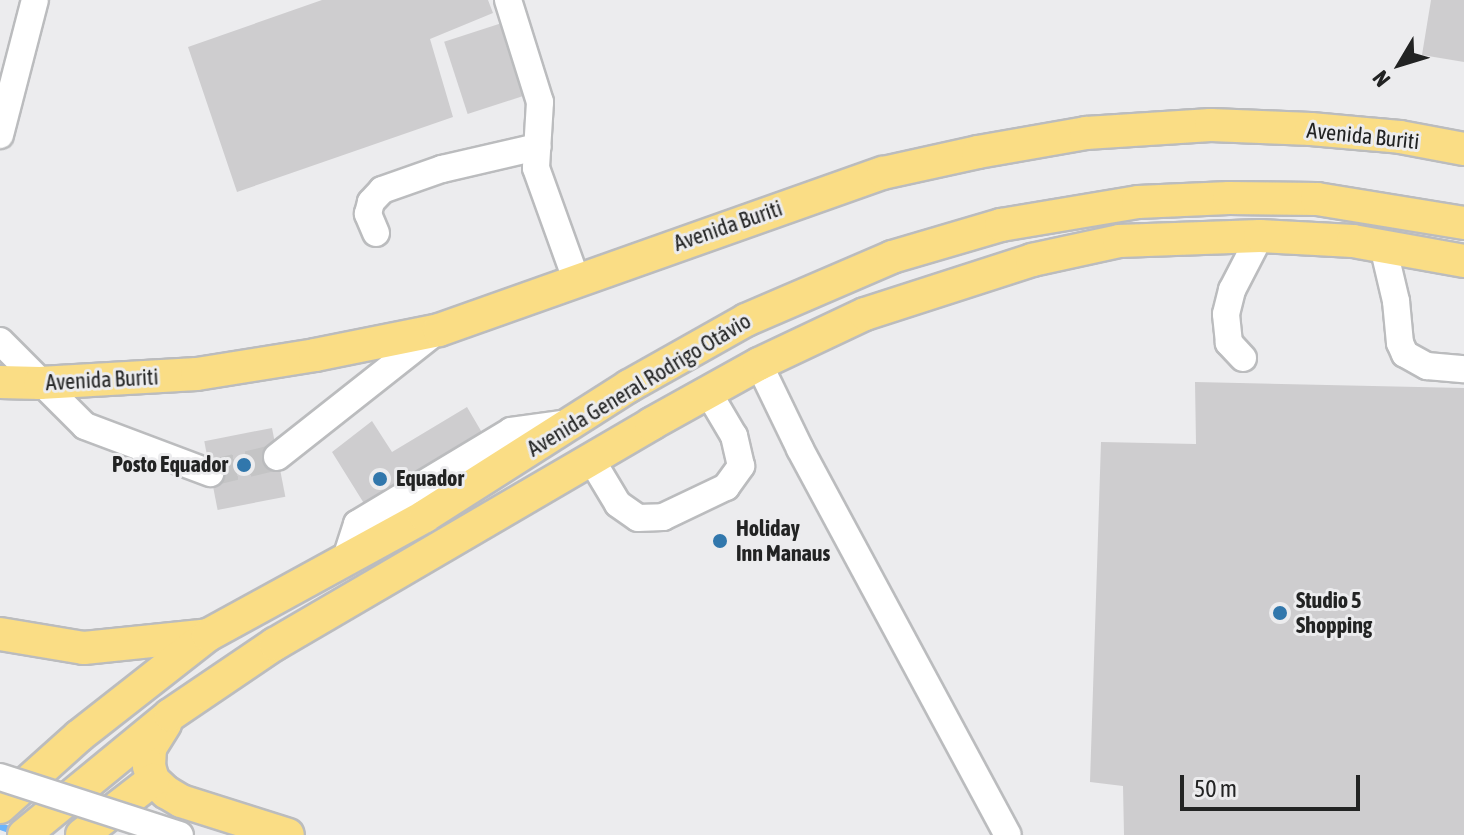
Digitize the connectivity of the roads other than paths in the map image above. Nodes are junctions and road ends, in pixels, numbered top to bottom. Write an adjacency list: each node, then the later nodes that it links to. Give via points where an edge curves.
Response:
1 (35, 0): 3 (street)
2 (508, 0): 4 (street, via 540,102)
3 (0, 135)
4 (537, 147): 7 (street, via 442,169 382,190 368,214); 11 (street, via 536,168)
5 (1464, 149): 11 (main road, Avenida Buriti, via 1311,129 1211,125 1086,133 883,173)
6 (1464, 223): 24 (main road, Avenida General Rodrigo Otávio, via 1317,199 1138,202 1001,225 892,257 746,320 629,386 425,516)
7 (376, 233)
8 (1260, 236): 9 (main road, Avenida General Rodrigo Otávio); 14 (street, via 1232,290 1226,314 1229,343); 15 (main road, Avenida General Rodrigo Otávio, via 1119,241 1032,260 865,314)
9 (1383, 246): 10 (main road, Avenida General Rodrigo Otávio); 16 (street, via 1405,354 1427,366)
10 (1464, 261)
11 (577, 282): 12 (main road, Avenida Buriti)
12 (439, 330): 18 (main road, Avenida Buriti, via 197,374); 20 (street)
13 (0, 341): 18 (street)
14 (1243, 358)
15 (759, 364): 19 (main road, Avenida General Rodrigo Otávio); 32 (street)
16 (1464, 369)
17 (0, 382): 18 (main road, Avenida Buriti)
18 (40, 383): 22 (street, via 85,426)
19 (708, 392): 21 (main road, Avenida General Rodrigo Otávio); 21 (street, via 734,436 741,466 726,487 663,517 638,518 618,504)
20 (277, 457)
21 (591, 459): 25 (main road, Avenida General Rodrigo Otávio, via 275,644)
22 (210, 473)
23 (0, 634): 24 (main road, via 84,648)
24 (208, 635): 27 (main road, Avenida General Rodrigo Otávio)
25 (170, 715): 26 (main road, via 150,748); 29 (main road, Avenida General Rodrigo Otávio)
26 (153, 780): 28 (main road); 31 (main road, via 181,801)
27 (4, 793): 30 (street, bridge)
28 (92, 826)
29 (24, 835)
30 (180, 835)
31 (288, 835)
32 (1008, 835)

